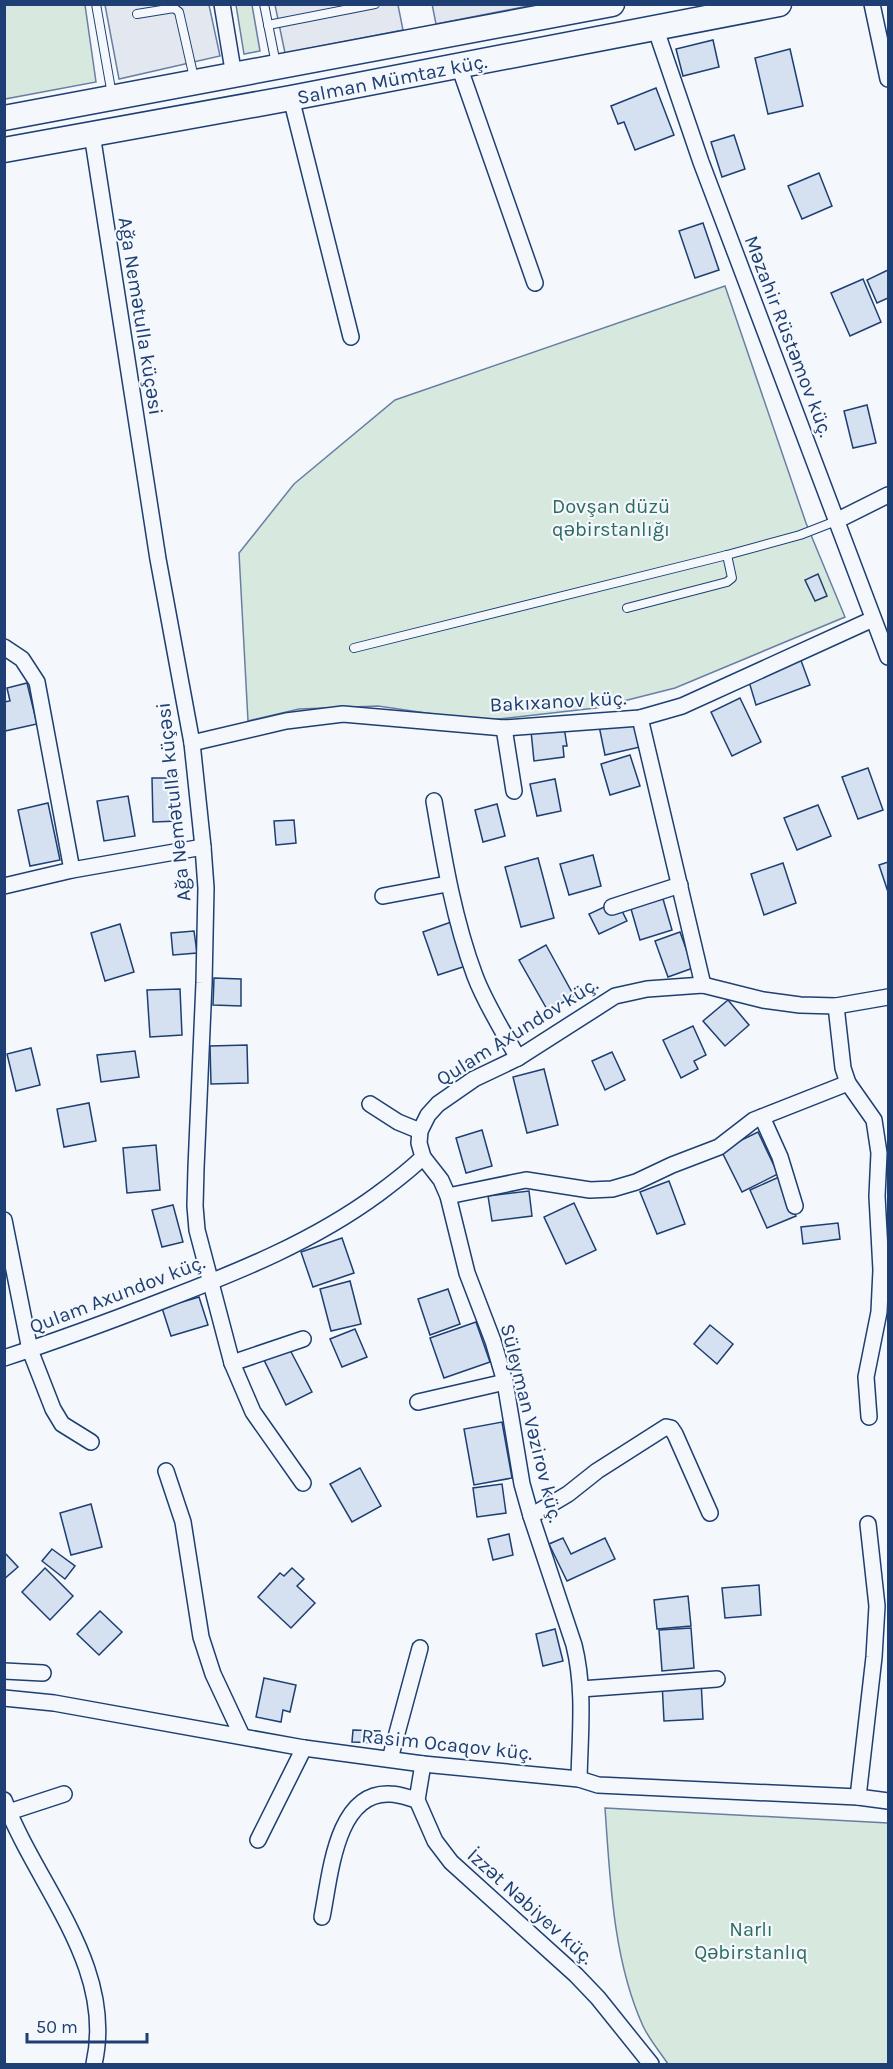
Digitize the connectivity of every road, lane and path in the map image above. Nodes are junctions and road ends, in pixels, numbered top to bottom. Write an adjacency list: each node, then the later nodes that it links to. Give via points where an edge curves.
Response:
1 (96, 4): 18 (lane)
2 (222, 4): 15 (street)
3 (264, 4): 10 (lane)
4 (375, 4): 10 (lane)
5 (612, 4): 8 (highway)
6 (779, 4): 11 (highway, Salman Mümtaz küç.)
7 (872, 4): 16 (street)
8 (570, 10): 12 (highway); 14 (highway)
9 (137, 14): 17 (lane, via 174,9 179,12)
10 (268, 26): 14 (lane)
11 (655, 27): 12 (highway, Salman Mümtaz küç.); 27 (street, Məzahir Rüstəmov küç., via 701,162)
12 (583, 41): 13 (highway, Salman Mümtaz küç.)
13 (459, 66): 19 (highway, Salman Mümtaz küç.); 24 (street)
14 (277, 68): 15 (highway)
15 (234, 76): 17 (highway)
16 (888, 78)
17 (195, 82): 18 (highway)
18 (112, 98): 20 (highway); 21 (highway)
19 (291, 98): 21 (highway, Salman Mümtaz küç.); 25 (street)
20 (4, 118)
21 (118, 130): 22 (highway, Salman Mümtaz küç.)
22 (92, 134): 23 (highway, Salman Mümtaz küç.); 36 (street, Ağa Nemətulla küçəsi, via 156,548)
23 (4, 150)
24 (535, 283)
25 (351, 337)
26 (888, 495): 27 (street)
27 (836, 520): 28 (lane, via 800,535); 30 (street, Məzahir Rüstəmov küç.)
28 (727, 555): 29 (lane, via 732,574 727,582); 32 (lane)
29 (627, 608)
30 (873, 619): 33 (street, Məzahir Rüstəmov küç.); 34 (street, Bakıxanov küç., via 682,706)
31 (4, 647): 40 (street, via 22,660 37,682)
32 (354, 648)
33 (887, 649)
34 (640, 718): 35 (street, Bakıxanov küç.); 42 (street)
35 (504, 728): 36 (street, Bakıxanov küç., via 343,714 286,721); 37 (street)
36 (192, 743): 39 (street, Ağa Nemətulla küçəsi)
37 (514, 791)
38 (434, 801): 41 (street)
39 (203, 847): 40 (street); 59 (street, Ağa Nemətulla küçəsi, via 204,983 195,1206)
40 (72, 870): 43 (street)
41 (447, 884): 44 (street); 49 (street, via 475,975)
42 (680, 885): 45 (street); 46 (street)
43 (4, 886)
44 (383, 896)
45 (612, 907)
46 (703, 985): 48 (street, Qulam Axundov küç., via 800,1005); 49 (street, Qulam Axundov küç., via 615,996)
47 (888, 997): 48 (street, Qulam Axundov küç.)
48 (836, 1006): 50 (street)
49 (518, 1058): 54 (street, Qulam Axundov küç., via 438,1104)
50 (848, 1083): 52 (street); 53 (street)
51 (370, 1104): 54 (street)
52 (762, 1117): 56 (street, via 719,1148 612,1190 526,1180); 57 (street)
53 (883, 1130): 66 (street, via 877,1196 879,1312 866,1377)
54 (420, 1131): 55 (street)
55 (423, 1157): 56 (street, Süleyman Vəzirov küç.); 59 (street, Qulam Axundov küç., via 410,1171 327,1229)
56 (448, 1196): 64 (street, Süleyman Vəzirov küç., via 467,1273)
57 (795, 1206)
58 (4, 1220): 61 (street)
59 (210, 1282): 61 (street, Qulam Axundov küç.); 63 (street, Ağa Nemətulla küçəsi)
60 (303, 1339): 63 (street)
61 (30, 1350): 62 (street, Qulam Axundov küç.); 67 (street, via 62,1424)
62 (4, 1358)
63 (232, 1363): 69 (street, Ağa Nemətulla küçəsi, via 252,1412)
64 (505, 1382): 65 (street); 71 (street, Süleyman Vəzirov küç.)
65 (418, 1402)
66 (869, 1417)
67 (91, 1442)
68 (166, 1471): 79 (street, via 183,1522 201,1637 213,1674)
69 (303, 1483)
70 (710, 1513): 71 (street, via 675,1434 666,1427)
71 (531, 1516): 77 (street, Süleyman Vəzirov küç., via 574,1645)
72 (868, 1524): 85 (street, via 877,1606)
73 (420, 1648): 81 (street)
74 (4, 1671): 75 (street)
75 (43, 1673)
76 (717, 1679): 77 (street)
77 (581, 1689): 83 (street, Süleyman Vəzirov küç.)
78 (4, 1698): 79 (street, Rasim Ocaqov küç.)
79 (242, 1736): 80 (street, Rasim Ocaqov küç.)
80 (304, 1748): 81 (street, Rasim Ocaqov küç.); 89 (street)
81 (390, 1759): 82 (street, Rasim Ocaqov küç.)
82 (423, 1764): 83 (street, Rasim Ocaqov küç.); 86 (street)
83 (579, 1779): 85 (street, Rasim Ocaqov küç., via 598,1785)
84 (64, 1794): 88 (street)
85 (858, 1797): 87 (street, Rasim Ocaqov küç.)
86 (417, 1800): 90 (street, via 389,1794 368,1798 350,1812 337,1841); 92 (street, İzzət Nəbiyev küç., via 435,1841 451,1862 576,1975)
87 (888, 1801)
88 (7, 1806): 91 (street, via 90,1972 98,2032)
89 (258, 1840)
90 (322, 1917)
91 (93, 2064)
92 (651, 2064)

